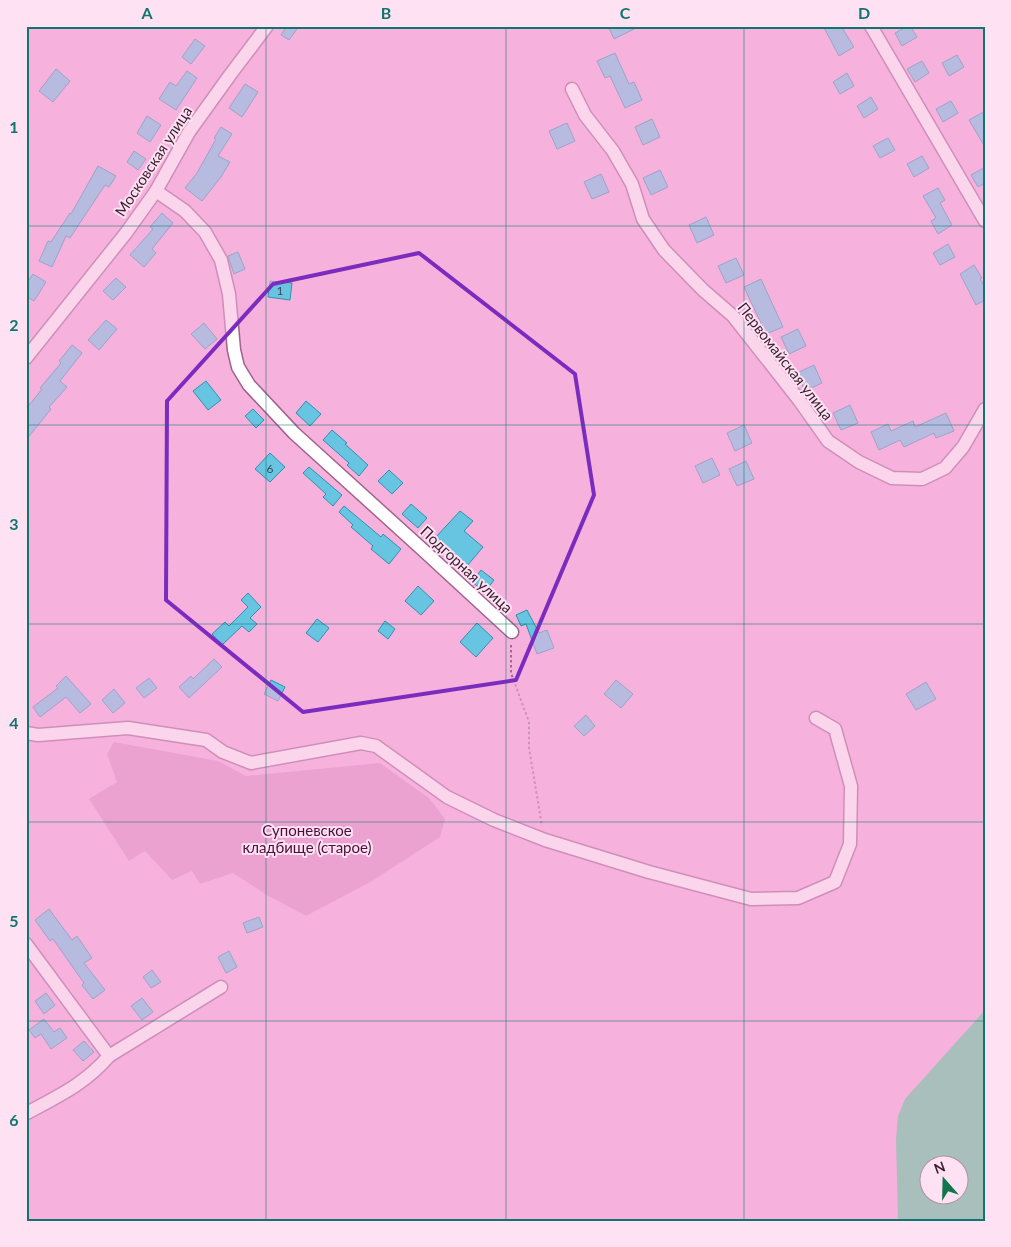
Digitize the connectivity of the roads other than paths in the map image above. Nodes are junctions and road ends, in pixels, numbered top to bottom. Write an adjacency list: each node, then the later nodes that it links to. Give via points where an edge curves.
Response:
1 (267, 26): 4 (street, Московская улица, via 190,132)
2 (871, 26): 5 (street)
3 (572, 89): 7 (street, Первомайская улица, via 585,115 613,151 632,184 643,219 664,250 733,316 828,441 858,462 892,478 922,479 946,468 963,447)
4 (156, 191): 6 (street, Московская улица); 8 (street, Подгорная улица, via 185,211 205,232 221,260 229,294 234,350 238,367 249,385 294,433)
5 (985, 221)
6 (26, 358)
7 (985, 409)
8 (512, 632)
9 (816, 718): 10 (street, via 834,729 851,786 850,844 835,882 798,898 751,899 649,872 545,840 494,820 447,797 376,746 361,743 251,763 222,752 206,740 154,731 128,728 38,735)
10 (26, 733)
11 (26, 944): 13 (street)
12 (221, 987): 13 (street)
13 (109, 1056): 14 (street, via 95,1072 72,1088)
14 (27, 1113)

